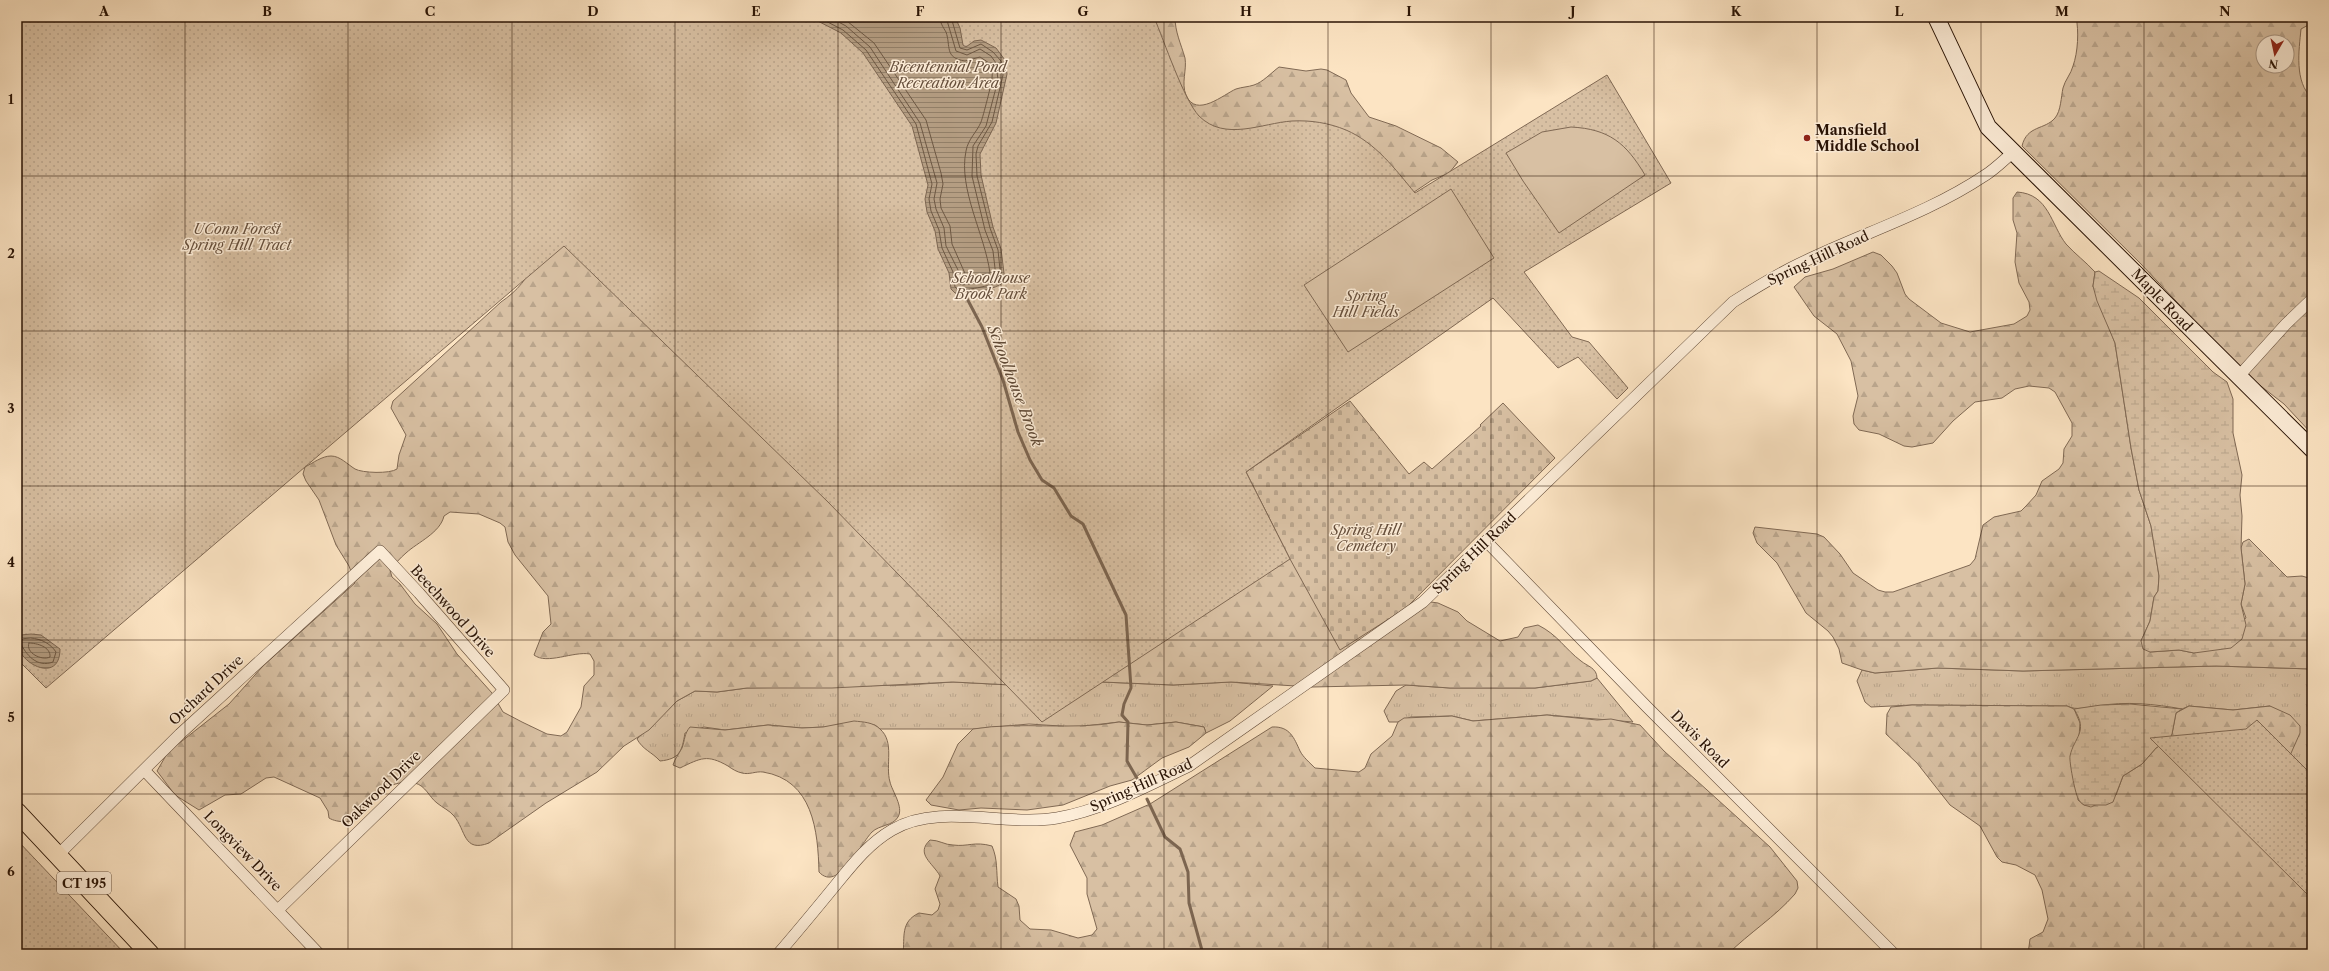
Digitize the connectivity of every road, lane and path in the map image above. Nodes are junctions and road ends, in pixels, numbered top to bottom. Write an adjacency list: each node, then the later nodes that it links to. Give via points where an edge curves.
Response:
1 (1936, 17): 2 (street, via 1988,126)
2 (2012, 153): 4 (street, Maple Road, via 2076,212); 6 (street, Spring Hill Road, via 1986,175 1963,189 1800,264 1733,302)
3 (2312, 299): 4 (street)
4 (2239, 376): 5 (street, Maple Road)
5 (2312, 449)
6 (1487, 542): 15 (street, Spring Hill Road, via 1423,602 1182,769 1085,811 1056,818 1030,820 947,817 916,821 893,829 867,847); 16 (street, Davis Road, via 1647,707)
7 (380, 551): 8 (street, Beechwood Drive); 9 (street, Orchard Drive)
8 (504, 690): 12 (street, Oakwood Drive)
9 (144, 770): 11 (street, Orchard Drive); 12 (street, Longview Drive)
10 (17, 812): 11 (main road, CT 195)
11 (58, 855): 13 (main road, CT 195)
12 (279, 909): 14 (street, Longview Drive)
13 (150, 954)
14 (319, 954)
15 (778, 954)
16 (1894, 954)

